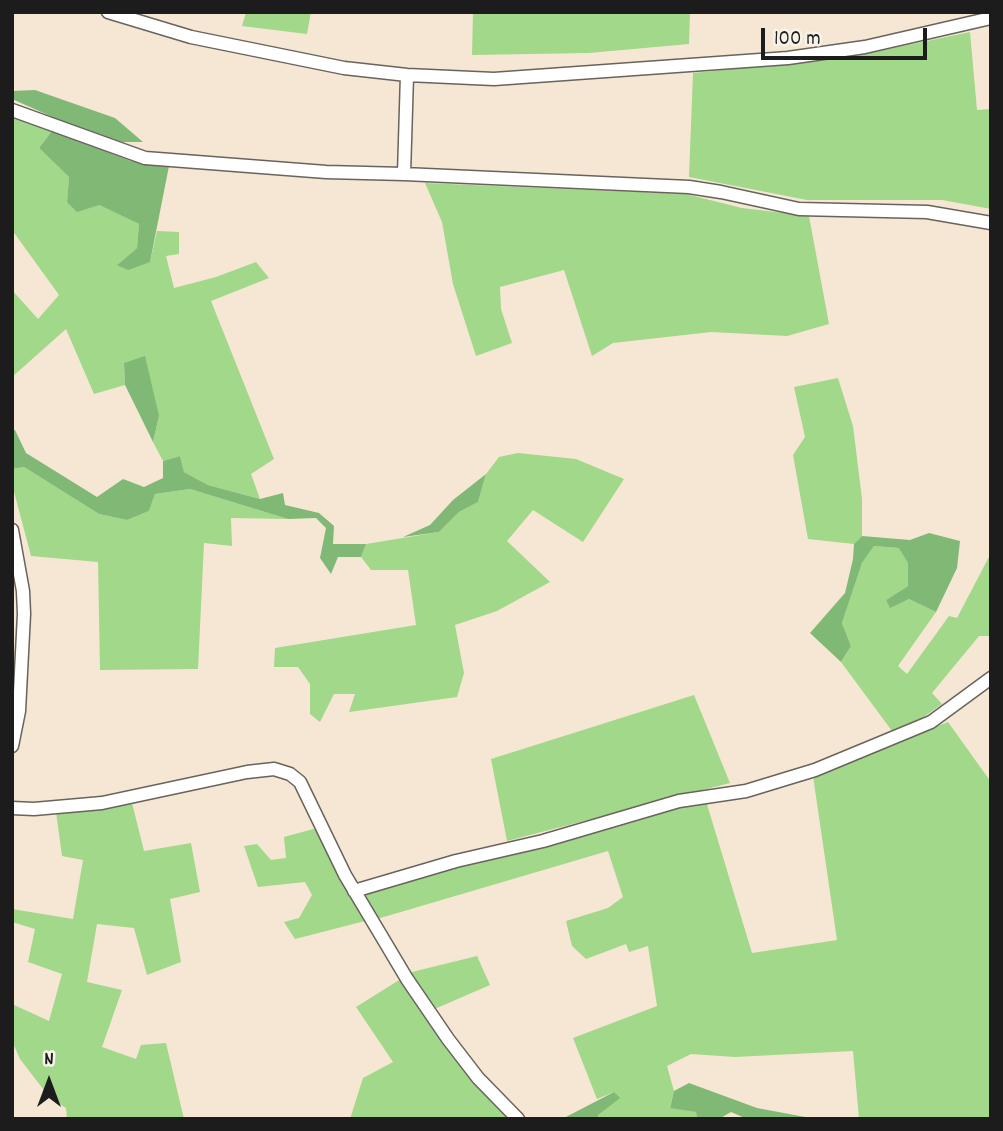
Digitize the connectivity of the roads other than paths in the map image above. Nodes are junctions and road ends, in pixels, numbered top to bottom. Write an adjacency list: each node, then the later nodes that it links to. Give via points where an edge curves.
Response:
1 (108, 12): 3 (street, via 266,53)
2 (991, 18): 3 (street, via 865,47 788,58 494,79)
3 (407, 75): 5 (street)
4 (12, 110): 5 (street, via 145,158)
5 (404, 174): 6 (street, via 689,187 799,209 927,212)
6 (991, 223)
7 (12, 530): 9 (street, via 24,614 19,711)
8 (991, 678): 11 (street, via 931,723 815,770 746,791 679,801)
9 (12, 746)
10 (12, 808): 11 (street, via 102,803 274,769 300,782)
11 (354, 891): 12 (street, via 448,1039)
12 (518, 1119)

